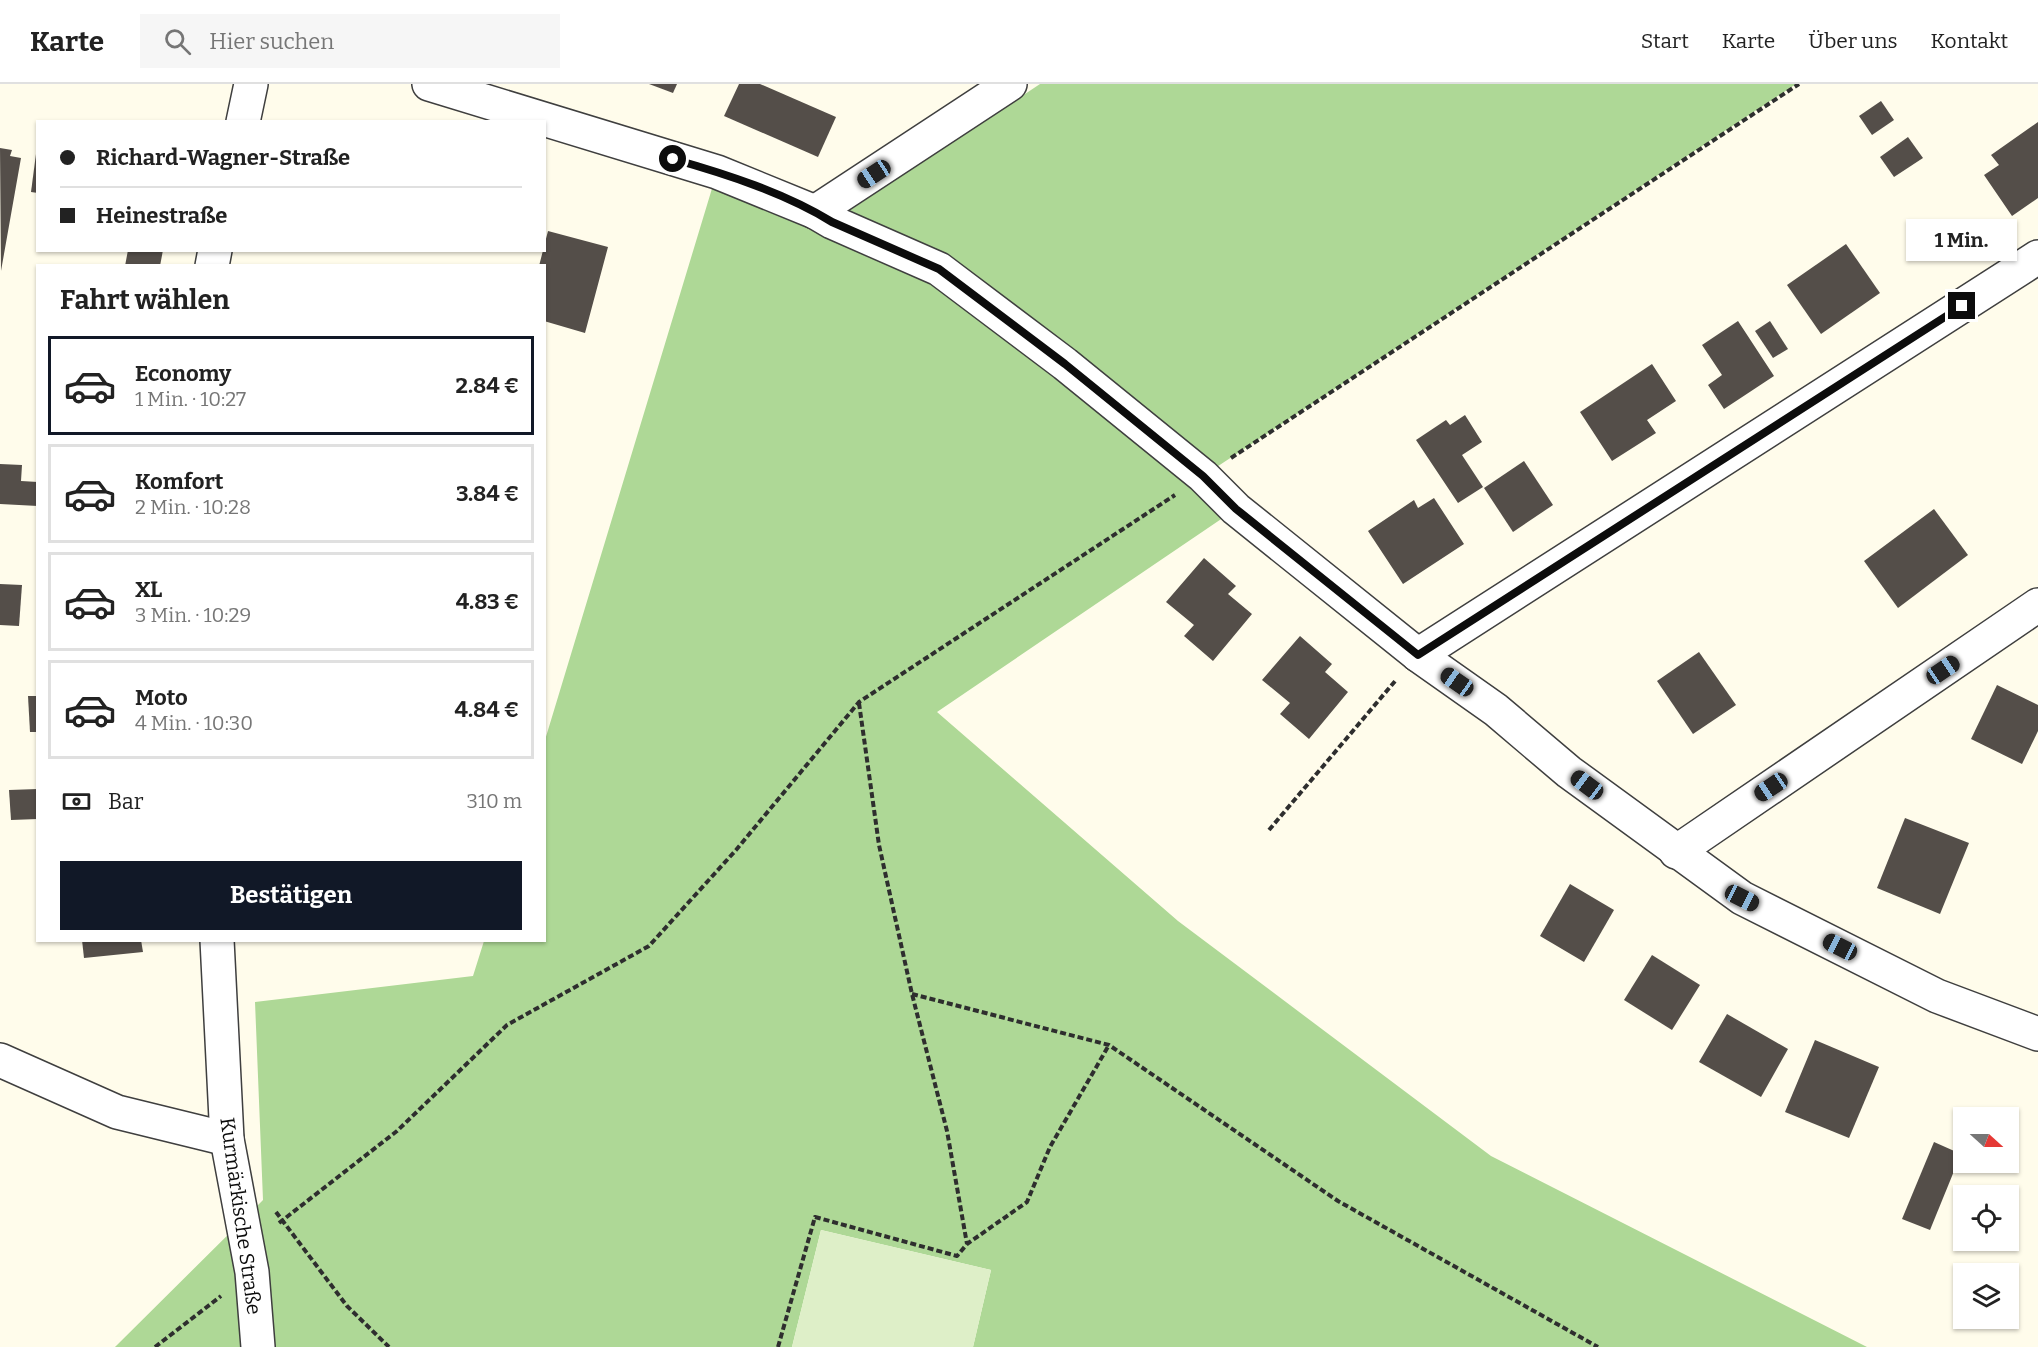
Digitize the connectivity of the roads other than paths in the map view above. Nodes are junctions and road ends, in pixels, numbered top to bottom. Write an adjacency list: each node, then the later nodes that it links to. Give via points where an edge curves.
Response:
1 (251, 84): 4 (street)
2 (431, 84): 5 (street, via 717,172)
3 (1010, 84): 5 (street)
4 (243, 120)
5 (815, 212): 8 (street, via 939,269 1065,364 1203,476 1236,509)
6 (2038, 257): 8 (street)
7 (2038, 606): 9 (street)
8 (1418, 655): 9 (street, via 1496,710 1569,772)
9 (1676, 852): 11 (street, via 1742,898 1937,996)
10 (217, 942): 13 (street, Kurmärkische Straße)
11 (2038, 1034)
12 (0, 1060): 13 (street, via 117,1112)
13 (227, 1139): 14 (street, Kurmärkische Straße, via 252,1272)
14 (258, 1347)

